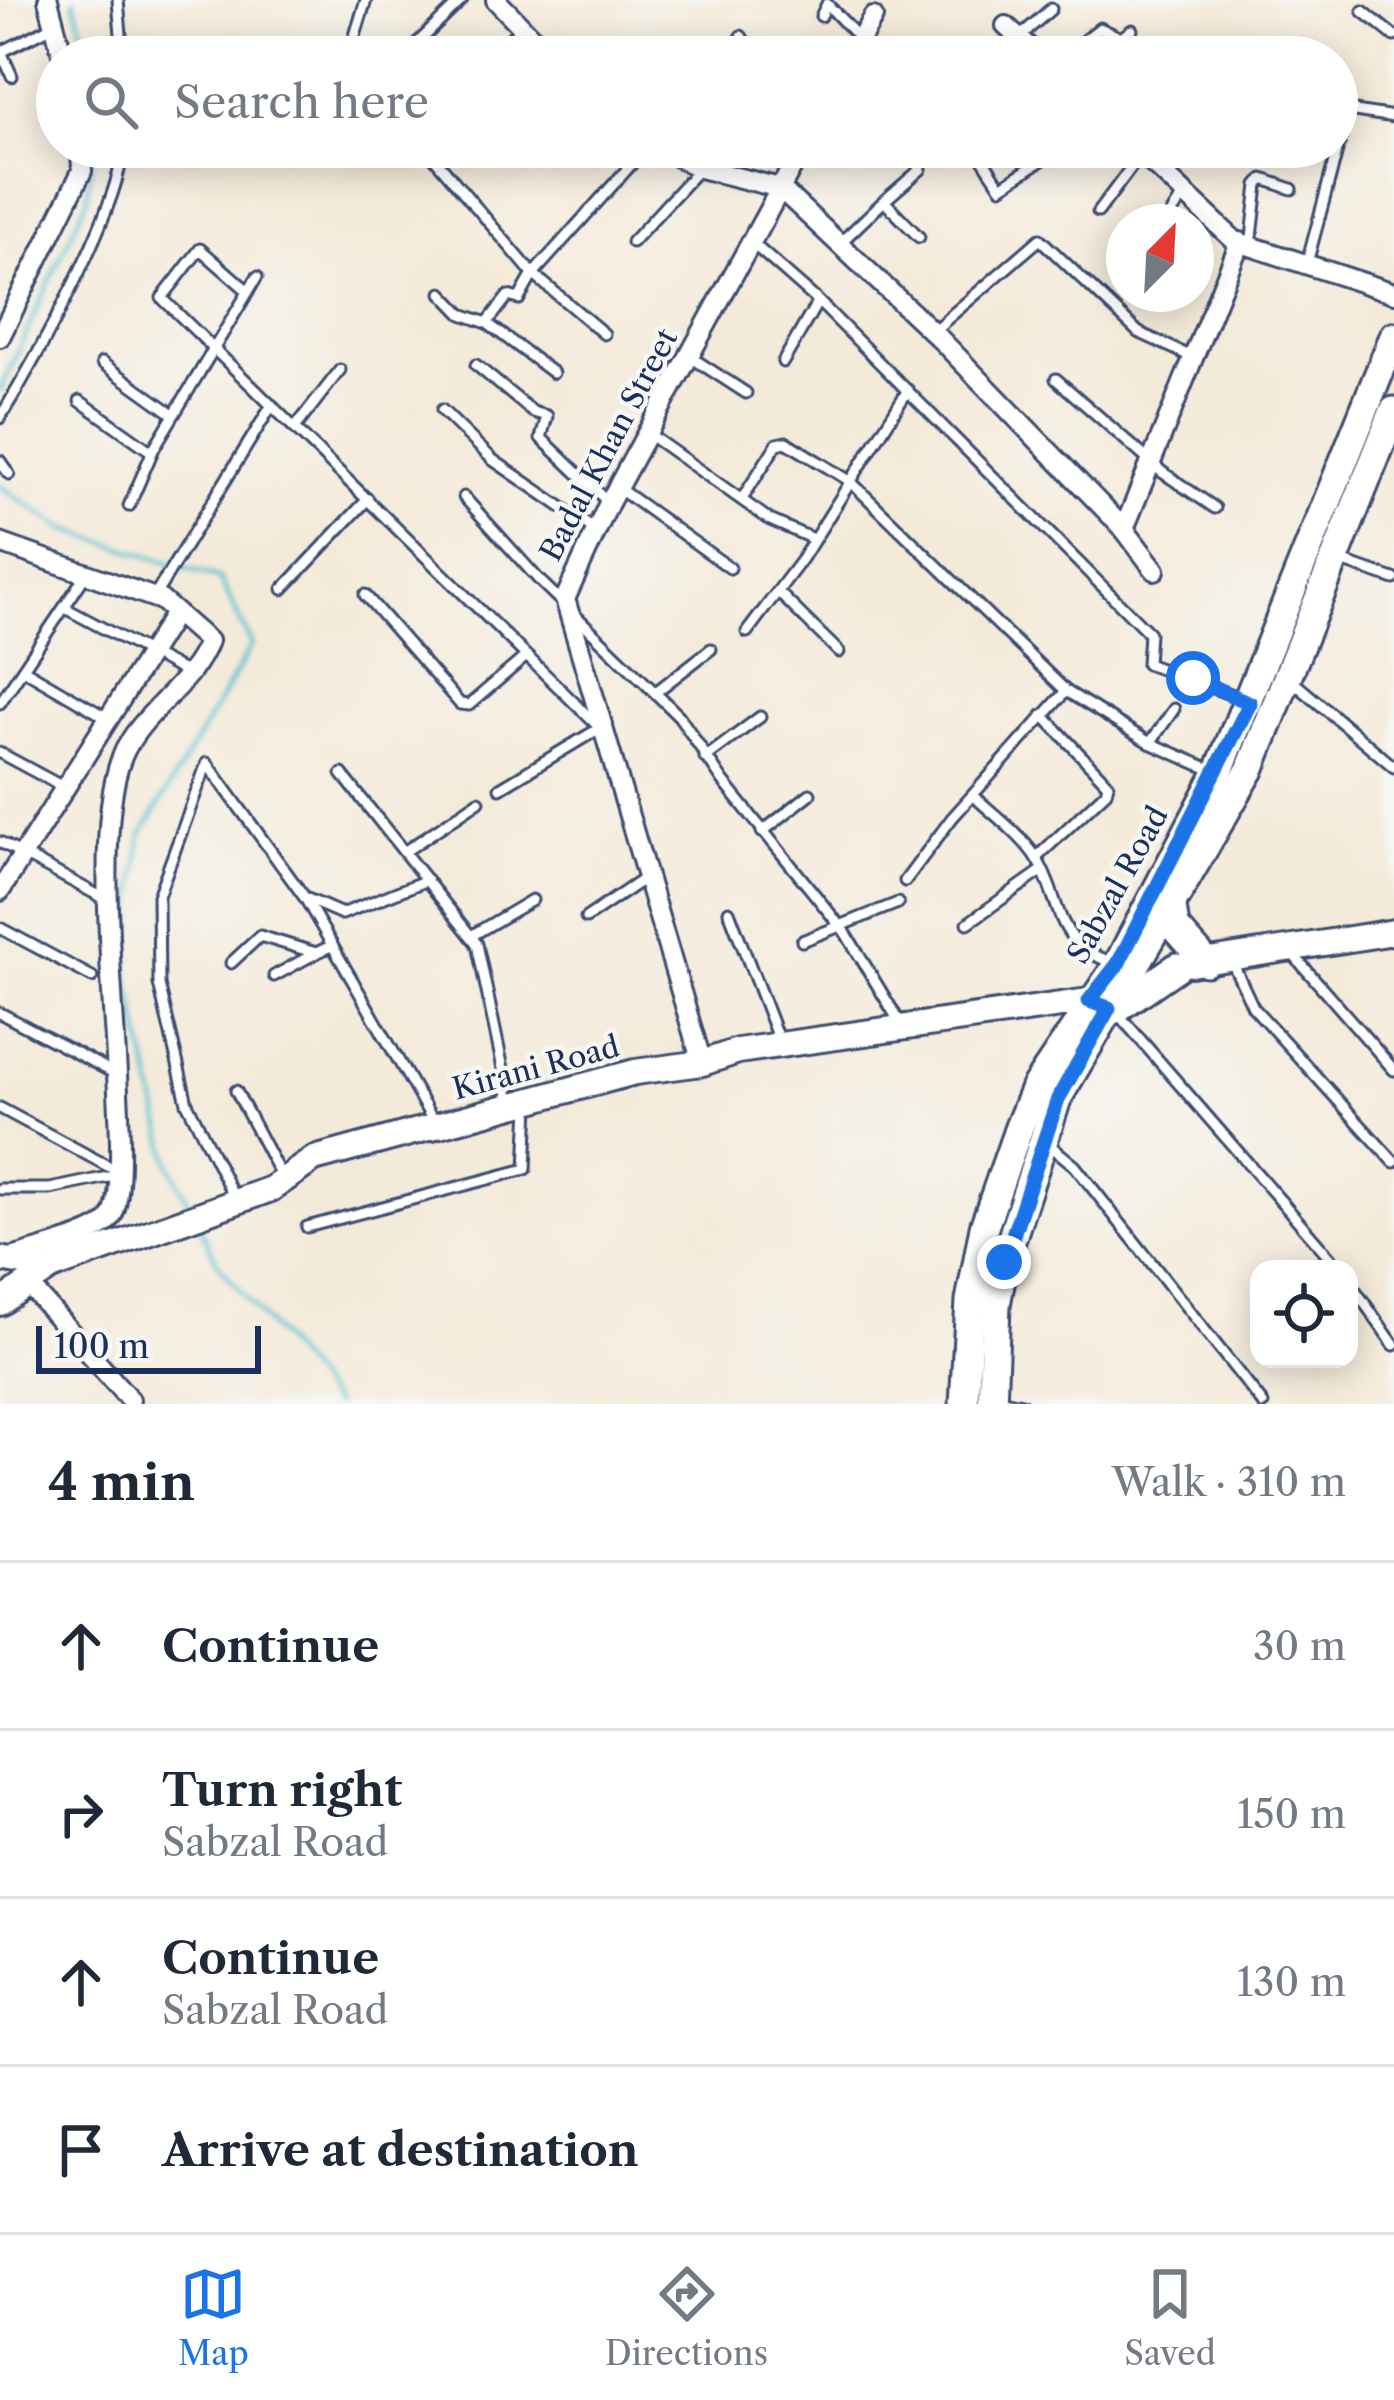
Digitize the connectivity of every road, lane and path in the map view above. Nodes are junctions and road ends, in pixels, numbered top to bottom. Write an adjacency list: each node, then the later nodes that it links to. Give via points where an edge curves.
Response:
1 (48, 0): 10 (street)
2 (118, 0): 15 (lane)
3 (366, 0): 16 (lane)
4 (462, 0): 17 (lane)
5 (496, 0): 11 (street)
6 (1051, 9): 13 (lane)
7 (1363, 11): 26 (lane)
8 (821, 16): 20 (lane, via 827,4)
9 (873, 17): 21 (street)
10 (55, 25): 14 (street); 27 (lane)
11 (520, 29): 18 (lane); 19 (street)
12 (1132, 30): 25 (lane)
13 (1012, 32): 22 (street)
14 (58, 36)
15 (121, 36)
16 (355, 36)
17 (425, 36)
18 (512, 36)
19 (528, 36)
20 (848, 36)
21 (863, 36)
22 (1016, 36)
23 (1090, 36): 24 (lane, via 1100,28)
24 (1117, 36)
25 (1124, 36)
26 (1394, 36)
27 (0, 50): 28 (lane)
28 (12, 76)
29 (1358, 112): 30 (lane)
30 (1394, 117)
31 (82, 168): 65 (street)
32 (118, 168): 82 (lane, via 35,361)
33 (443, 168): 55 (lane)
34 (628, 168): 55 (lane)
35 (700, 168): 43 (street); 50 (lane)
36 (791, 168): 43 (street, Badal Khan Street)
37 (988, 168): 38 (lane, via 1001,187)
38 (1030, 168)
39 (1126, 168): 48 (lane)
40 (1158, 168): 45 (street)
41 (1332, 168): 54 (lane)
42 (921, 169): 46 (lane)
43 (780, 188): 51 (street, Badal Khan Street); 52 (street)
44 (1292, 189): 53 (lane, via 1263,179)
45 (1185, 194): 47 (lane); 53 (street)
46 (884, 201): 49 (lane); 52 (lane)
47 (1178, 204)
48 (1098, 212)
49 (919, 237)
50 (632, 242)
51 (751, 242): 60 (lane); 67 (street, Badal Khan Street)
52 (838, 244): 62 (street)
53 (1246, 244): 54 (street); 68 (street)
54 (1307, 263): 59 (street)
55 (533, 274): 61 (lane, via 519,298 508,296); 63 (lane)
56 (257, 277): 57 (lane)
57 (248, 291): 66 (lane); 66 (lane, via 200,249 162,298)
58 (442, 293): 61 (lane, via 462,314)
59 (1394, 293)
60 (818, 301): 69 (lane); 75 (lane)
61 (487, 323): 73 (lane)
62 (932, 332): 68 (lane, via 1040,239 1138,332); 96 (street)
63 (604, 334)
64 (1394, 336): 123 (main road, Sabzal Road)
65 (0, 337)
66 (212, 346): 78 (lane); 81 (lane)
67 (688, 356): 76 (lane); 84 (street, Badal Khan Street)
68 (1194, 358): 87 (street)
69 (783, 362)
70 (102, 363): 81 (lane)
71 (476, 364): 90 (lane, via 548,416 541,438)
72 (340, 370): 83 (lane)
73 (553, 373)
74 (1056, 379): 87 (lane)
75 (908, 391): 89 (lane); 123 (lane, via 1150,632 1148,664)
76 (746, 393)
77 (80, 401): 85 (lane)
78 (272, 406): 83 (lane); 106 (lane)
79 (442, 410): 97 (lane, via 493,460)
80 (1394, 411): 100 (main road, Sabzal Road)
81 (173, 414): 85 (lane)
82 (0, 418)
83 (295, 428): 92 (lane)
84 (647, 433): 90 (street, Badal Khan Street); 93 (lane)
85 (152, 452): 94 (lane)
86 (0, 461): 88 (lane)
87 (1151, 461): 95 (lane); 96 (street)
88 (9, 474)
89 (850, 481): 93 (lane, via 781,440); 98 (lane); 121 (lane)
90 (613, 496): 97 (street, Badal Khan Street); 101 (lane)
91 (464, 497): 109 (lane)
92 (368, 499): 105 (lane); 116 (lane)
93 (742, 499): 98 (lane)
94 (129, 506)
95 (1215, 508)
96 (1124, 529): 103 (street)
97 (595, 530): 109 (street, Badal Khan Street)
98 (813, 539): 107 (lane)
99 (0, 543): 102 (street)
100 (1336, 559): 104 (lane); 119 (main road, Sabzal Road)
101 (730, 568)
102 (89, 570): 106 (street); 110 (lane)
103 (1155, 570)
104 (1394, 579)
105 (283, 589)
106 (157, 592): 111 (street)
107 (778, 592): 112 (lane); 115 (lane)
108 (365, 595): 116 (lane, via 464,705)
109 (565, 599): 120 (lane); 128 (street, Badal Khan Street)
110 (64, 608): 114 (lane); 117 (lane)
111 (175, 613): 114 (street); 118 (street, via 208,641)
112 (747, 632)
113 (711, 649): 120 (lane)
114 (151, 651): 118 (lane); 127 (street)
115 (839, 652)
116 (524, 658): 128 (lane)
117 (23, 670): 122 (lane); 127 (lane)
118 (188, 674): 150 (street, via 122,758)
119 (1290, 679): 132 (lane); 154 (main road, Sabzal Road, via 1250,770)
120 (657, 691): 131 (lane)
121 (1066, 691): 125 (lane); 129 (lane)
122 (0, 703)
123 (1250, 703): 133 (main road, Sabzal Road)
124 (1174, 709): 129 (lane)
125 (1043, 715): 138 (lane); 144 (lane, via 1108,784)
126 (760, 717): 131 (lane)
127 (107, 718): 135 (street)
128 (600, 728): 136 (lane); 146 (street, Badal Khan Street)
129 (1150, 742): 133 (lane)
130 (0, 753): 135 (lane)
131 (705, 758): 140 (lane)
132 (1394, 767)
133 (1218, 773): 168 (main road, Sabzal Road, via 1168,859)
134 (342, 774): 142 (lane)
135 (63, 788): 143 (street)
136 (500, 788)
137 (810, 794): 140 (lane)
138 (974, 796): 144 (lane); 148 (lane)
139 (479, 801): 142 (lane)
140 (762, 832): 158 (lane)
141 (0, 842): 143 (lane)
142 (404, 852): 147 (lane)
143 (22, 854): 149 (street); 150 (lane)
144 (1036, 858): 145 (lane)
145 (1040, 872): 157 (lane); 168 (lane, via 1068,933 1089,956)
146 (648, 876): 156 (lane); 176 (street, Badal Khan Street)
147 (427, 880): 151 (lane, via 342,914); 161 (lane)
148 (905, 881)
149 (0, 891)
150 (103, 898): 178 (street)
151 (304, 898): 163 (lane); 188 (lane, via 207,763 158,896 159,984 187,1103)
152 (532, 900): 161 (lane)
153 (898, 902): 158 (lane)
154 (1172, 907): 166 (main road, via 1175,928); 168 (main road, Sabzal Road)
155 (729, 911): 175 (lane)
156 (586, 919)
157 (968, 923)
158 (838, 927): 162 (lane); 174 (lane)
159 (0, 928): 171 (lane)
160 (1394, 932): 164 (main road)
161 (471, 936): 180 (lane)
162 (802, 941)
163 (331, 946): 165 (lane); 182 (lane)
164 (1286, 947): 166 (main road); 177 (lane)
165 (316, 953): 167 (lane, via 260,936); 170 (lane)
166 (1218, 961): 169 (main road); 184 (lane)
167 (231, 963)
168 (1126, 967): 169 (main road); 172 (main road, Sabzal Road)
169 (1177, 967): 172 (main road)
170 (274, 976)
171 (92, 977)
172 (1104, 1010): 174 (main road, Kirani Road); 183 (main road, Sabzal Road); 191 (lane); 199 (main road, Sabzal Road, via 1035,1088 984,1228)
173 (0, 1013): 178 (lane)
174 (902, 1026): 175 (main road, Kirani Road)
175 (780, 1045): 176 (main road, Kirani Road)
176 (702, 1064): 180 (main road, Kirani Road, via 635,1072)
177 (1394, 1070)
178 (114, 1073): 185 (street)
179 (236, 1090): 186 (lane)
180 (520, 1104): 182 (main road, Kirani Road); 189 (lane, via 526,1169)
181 (0, 1108): 185 (lane)
182 (436, 1126): 186 (main road, Kirani Road, via 314,1159)
183 (1042, 1139): 198 (main road, Sabzal Road, via 1004,1262); 201 (lane, via 1076,1166)
184 (1394, 1162)
185 (113, 1174): 187 (lane, via 50,1189); 190 (street, via 116,1206 104,1225)
186 (278, 1186): 192 (main road, Kirani Road)
187 (0, 1189)
188 (230, 1189)
189 (307, 1228)
190 (3, 1259): 192 (main road)
191 (1332, 1260)
192 (51, 1268): 193 (main road, Kirani Road)
193 (28, 1284): 195 (main road, Kirani Road); 197 (street)
194 (1358, 1294): 196 (lane)
195 (0, 1303)
196 (1394, 1345)
197 (130, 1400)
198 (992, 1401): 200 (lane)
199 (964, 1404)
200 (1022, 1404)
201 (1263, 1404)

